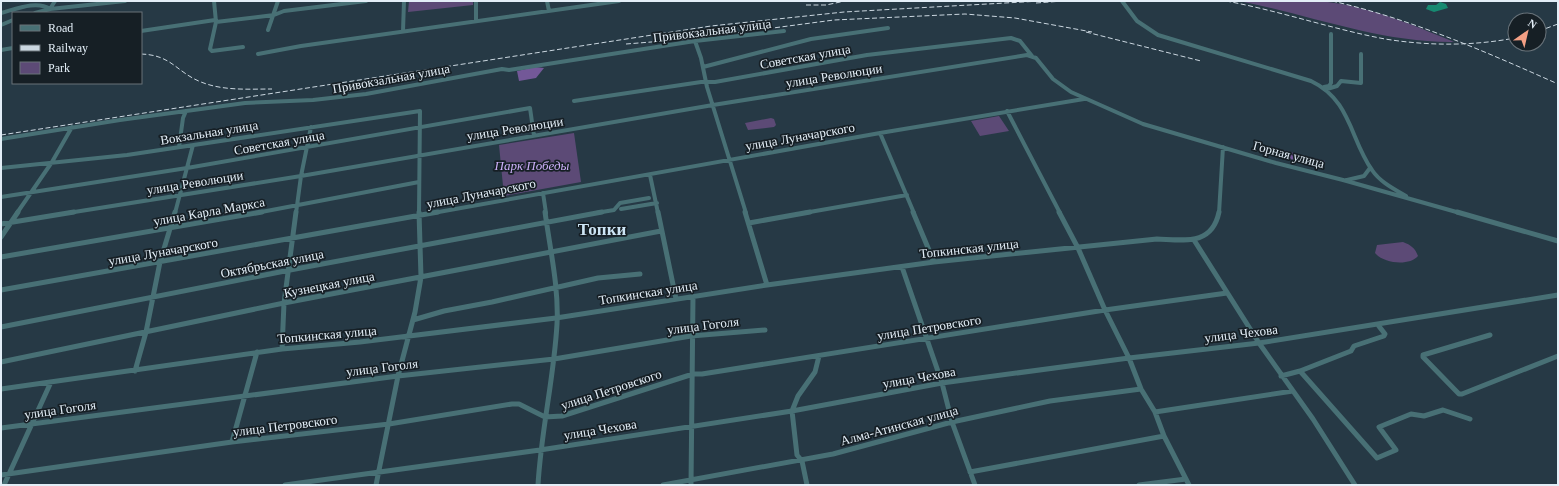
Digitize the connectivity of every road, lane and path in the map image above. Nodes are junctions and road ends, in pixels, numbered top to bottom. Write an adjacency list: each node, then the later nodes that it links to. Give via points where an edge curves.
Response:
1 (55, 1): 13 (street)
2 (125, 1): 13 (street)
3 (214, 1): 20 (street)
4 (278, 1): 17 (street)
5 (366, 1): 11 (street)
6 (404, 1): 25 (street)
7 (476, 1): 19 (street)
8 (547, 1): 14 (street)
9 (612, 1): 10 (street); 14 (street)
10 (619, 1)
11 (346, 2): 17 (street, via 284,11)
12 (1122, 2): 37 (street, via 1138,23 1158,35 1306,79)
13 (50, 10): 15 (street); 16 (street, via 45,5 37,4)
14 (549, 11): 19 (street)
15 (40, 12)
16 (1, 13)
17 (274, 15): 20 (street); 24 (street)
18 (12, 20): 21 (street)
19 (476, 20): 25 (street)
20 (216, 21): 23 (street); 29 (street, via 210,45 212,51)
21 (1, 25)
22 (888, 28): 35 (street, via 811,39)
23 (142, 30)
24 (268, 30)
25 (403, 31): 32 (street)
26 (784, 31): 28 (street, Привокзальная улица)
27 (1331, 34): 37 (street, via 1331,82)
28 (695, 41): 35 (street); 41 (street, Привокзальная улица, via 502,69 366,94 313,100 245,103)
29 (243, 47)
30 (12, 48): 31 (street)
31 (1, 50)
32 (258, 54)
33 (1361, 54): 37 (street, via 1361,83 1341,81 1337,86)
34 (1032, 56): 36 (street, Советская улица, via 1020,41 1011,38 867,55); 38 (street, Горная улица, via 1038,59 1056,82); 40 (street, улица Революции, via 1024,55)
35 (703, 66): 36 (street)
36 (706, 82): 39 (street, Советская улица); 40 (street)
37 (1326, 88): 58 (street, via 1346,117)
38 (1084, 99): 42 (street, улица Луначарского); 51 (street, Горная улица, via 1143,124)
39 (574, 101)
40 (713, 105): 47 (street, улица Революции); 54 (street)
41 (186, 111): 44 (street, Привокзальная улица); 50 (street)
42 (1007, 111): 46 (street, улица Луначарского); 85 (street)
43 (311, 127): 45 (street, Вокзальная улица, via 420,111); 49 (street, Вокзальная улица); 52 (street)
44 (72, 128): 48 (street, Привокзальная улица); 55 (street)
45 (421, 128): 47 (street, Советская улица, via 530,108); 52 (street, Советская улица); 53 (street)
46 (880, 133): 54 (street, улица Луначарского); 66 (street)
47 (534, 136): 53 (street, улица Революции)
48 (1, 139)
49 (193, 145): 50 (street, Вокзальная улица); 57 (street)
50 (179, 147): 55 (street, Вокзальная улица)
51 (1223, 147): 61 (street, Горная улица); 82 (street, via 1220,203 1216,222 1208,234)
52 (306, 148): 57 (street, Советская улица); 60 (street)
53 (420, 156): 60 (street, улица Революции); 62 (street)
54 (730, 160): 59 (street, улица Луначарского); 76 (street)
55 (52, 162): 56 (street, Вокзальная улица); 63 (street)
56 (1, 168)
57 (187, 168): 63 (street, Советская улица); 65 (street)
58 (1370, 168): 61 (street, via 1369,173 1362,177); 69 (street)
59 (650, 175): 64 (street, улица Луначарского); 70 (street)
60 (302, 176): 65 (street, улица Революции); 71 (street)
61 (1344, 180): 69 (street, Горная улица)
62 (419, 182): 71 (street, улица Карла Маркса); 73 (street)
63 (30, 193): 67 (street, Советская улица); 75 (street)
64 (543, 193): 73 (street, улица Луначарского); 74 (street)
65 (180, 195): 75 (street, улица Революции); 78 (street)
66 (907, 195): 76 (street); 89 (street)
67 (1, 197)
68 (649, 198): 74 (street, Октябрьская улица, via 620,203 614,210)
69 (1409, 198): 83 (street, Горная улица)
70 (657, 203): 72 (street); 79 (street)
71 (298, 206): 78 (street, улица Карла Маркса); 81 (street)
72 (621, 209)
73 (419, 216): 81 (street, улица Луначарского); 84 (street)
74 (546, 221): 84 (street, Октябрьская улица); 86 (street)
75 (10, 223): 77 (street, улица Революции); 80 (street)
76 (749, 223): 94 (street)
77 (1, 224)
78 (171, 229): 87 (street, улица Карла Маркса); 88 (street)
79 (661, 231): 86 (street, Кузнецкая улица); 101 (street)
80 (1, 237)
81 (293, 239): 88 (street, улица Луначарского); 91 (street)
82 (1194, 240): 85 (street, Топкинская улица, via 1157,239); 97 (street)
83 (1558, 241)
84 (421, 247): 91 (street, Октябрьская улица); 93 (street)
85 (1078, 248): 89 (street, Топкинская улица); 103 (street)
86 (550, 253): 93 (street, Кузнецкая улица); 95 (street)
87 (1, 257)
88 (160, 262): 96 (street, улица Луначарского); 100 (street)
89 (934, 262): 90 (street, Топкинская улица)
90 (902, 267): 94 (street, Топкинская улица); 113 (street)
91 (290, 270): 100 (street, Октябрьская улица); 102 (street)
92 (640, 274): 95 (street, Топкинская улица, via 598,278)
93 (420, 277): 102 (street, Кузнецкая улица); 105 (street)
94 (767, 285): 99 (street, Топкинская улица)
95 (555, 288): 104 (street); 105 (street, Топкинская улица)
96 (1, 290)
97 (1227, 293): 103 (street, улица Петровского); 114 (street)
98 (1558, 295): 106 (street, улица Чехова)
99 (693, 296): 101 (street, Топкинская улица); 112 (street)
100 (153, 297): 107 (street, Октябрьская улица); 109 (street)
101 (676, 299): 104 (street, Топкинская улица)
102 (284, 303): 109 (street, Кузнецкая улица); 115 (street)
103 (1105, 310): 113 (street, улица Петровского); 119 (street)
104 (556, 318): 111 (street, Топкинская улица); 120 (street)
105 (413, 320): 111 (street)
106 (1378, 325): 114 (street, улица Чехова); 122 (street, via 1384,336)
107 (1, 327)
108 (765, 330): 112 (street, улица Гоголя)
109 (146, 332): 121 (street, Кузнецкая улица); 123 (street)
110 (1490, 335): 118 (street, via 1423,355 1459,394)
111 (409, 336): 115 (street, Топкинская улица); 125 (street)
112 (691, 336): 120 (street, улица Гоголя); 124 (street)
113 (926, 339): 117 (street, улица Петровского); 128 (street)
114 (1259, 343): 119 (street, улица Чехова); 126 (street)
115 (282, 349): 116 (street, Топкинская улица)
116 (257, 352): 123 (street, Топкинская улица); 132 (street)
117 (819, 356): 124 (street, улица Петровского); 133 (street, via 815,372 798,396)
118 (1558, 356)
119 (1129, 358): 128 (street, улица Чехова); 130 (street)
120 (554, 359): 125 (street, улица Гоголя); 135 (street)
121 (1, 362)
122 (1300, 370): 126 (street); 136 (street, via 1377,458 1396,450 1379,427 1411,414 1424,416 1443,410)
123 (135, 371): 127 (street, Топкинская улица)
124 (693, 374): 135 (street, улица Петровского, via 575,413); 140 (street)
125 (398, 376): 132 (street, улица Гоголя); 139 (street)
126 (1282, 376): 131 (street)
127 (51, 382): 129 (street, Топкинская улица); 138 (street)
128 (942, 383): 133 (street, улица Чехова); 137 (street)
129 (1, 389)
130 (1141, 389): 134 (street); 137 (street, Алма-Атинская улица, via 1050,400)
131 (1292, 391): 134 (street); 161 (street)
132 (246, 396): 138 (street, улица Гоголя); 143 (street)
133 (792, 411): 140 (street, улица Чехова); 145 (street, via 797,455)
134 (1154, 412): 142 (street)
135 (545, 417): 139 (street, улица Петровского, via 519,404 512,404); 144 (street)
136 (1470, 419)
137 (952, 422): 145 (street, Алма-Атинская улица); 147 (street)
138 (33, 423): 141 (street, улица Гоголя); 148 (street)
139 (389, 424): 143 (street, улица Петровского); 146 (street)
140 (690, 426): 144 (street, улица Чехова); 151 (street)
141 (1, 428)
142 (1164, 436): 147 (street); 150 (street)
143 (232, 442): 148 (street, улица Петровского)
144 (540, 450): 146 (street, улица Чехова); 155 (street)
145 (802, 460): 151 (street, Алма-Атинская улица); 157 (street)
146 (378, 472): 153 (street, улица Чехова); 154 (street)
147 (970, 472): 158 (street)
148 (10, 473): 149 (street, улица Петровского); 152 (street)
149 (1, 475)
150 (1186, 479): 159 (street); 160 (street)
151 (691, 483): 156 (street, Алма-Атинская улица)
152 (4, 485)
153 (285, 485)
154 (376, 485)
155 (538, 485)
156 (663, 485)
157 (807, 485)
158 (975, 485)
159 (1139, 485)
160 (1189, 485)
161 (1355, 485)

